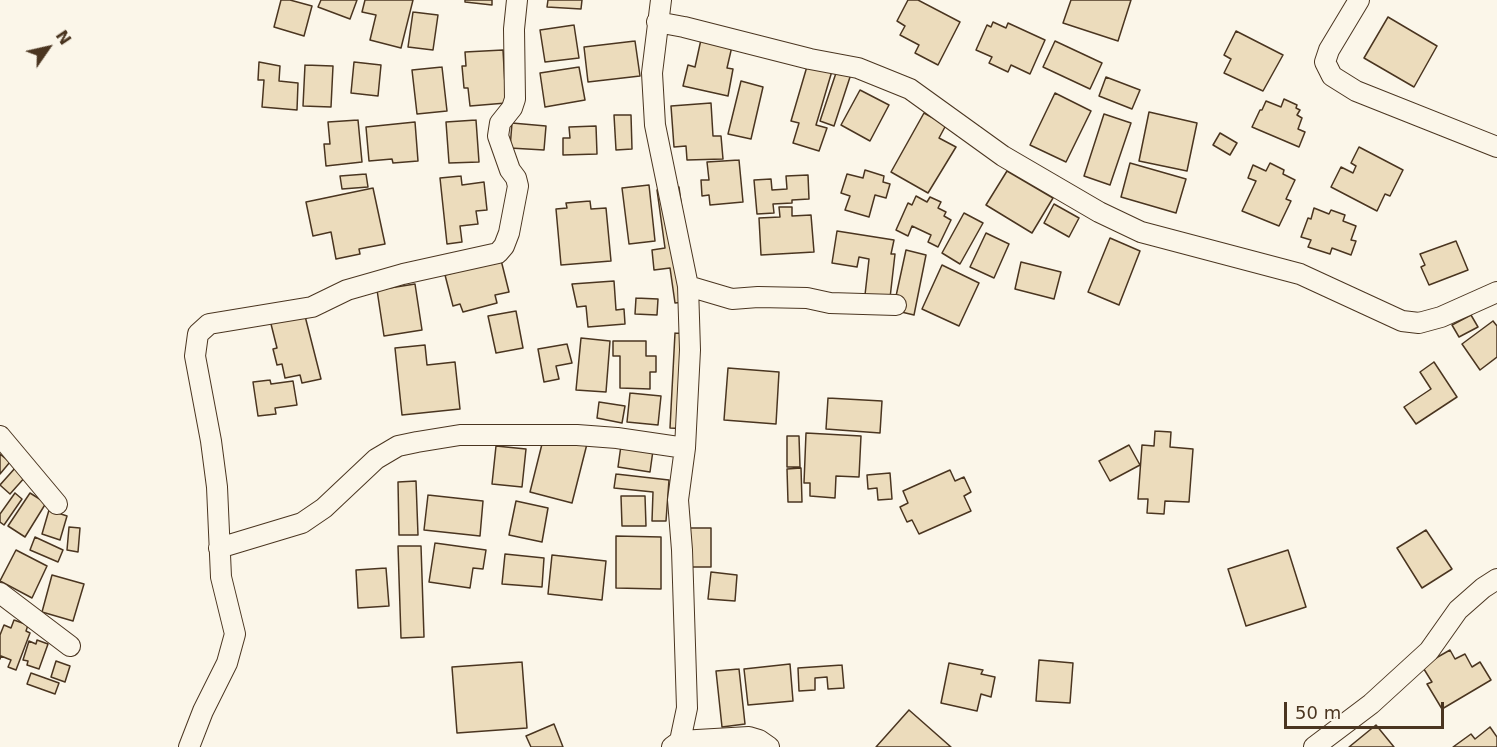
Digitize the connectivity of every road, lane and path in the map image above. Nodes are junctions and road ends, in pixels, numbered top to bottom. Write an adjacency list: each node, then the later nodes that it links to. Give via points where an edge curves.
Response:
1 (517, 0): 12 (street, via 515,99 500,123 498,136 518,186 508,233 498,253 381,280 347,290 312,307 209,324 198,334 195,356 217,487)
2 (661, 0): 4 (street)
3 (1359, 0): 5 (street, via 1329,50 1325,62 1332,76 1356,91)
4 (657, 22): 6 (street, via 652,74 655,125); 7 (street, via 858,68 910,89 1003,156 1099,212 1142,232 1300,274 1402,321 1419,323 1441,317)
5 (1497, 147)
6 (688, 286): 8 (street, via 732,299 807,298 830,303); 10 (street)
7 (1497, 292)
8 (896, 305)
9 (0, 436): 11 (street)
10 (686, 448): 12 (street, via 577,435 460,435 398,446 376,459 324,508 302,523); 16 (street, via 678,500 687,708)
11 (57, 504)
12 (219, 548): 17 (street, via 220,577 235,634 227,663)
13 (1497, 579): 19 (street, via 1458,610 1429,651 1371,704)
14 (0, 593): 15 (street)
15 (70, 646)
16 (676, 744): 18 (street, via 749,737)
17 (189, 747)
18 (768, 747)
19 (1314, 747)

